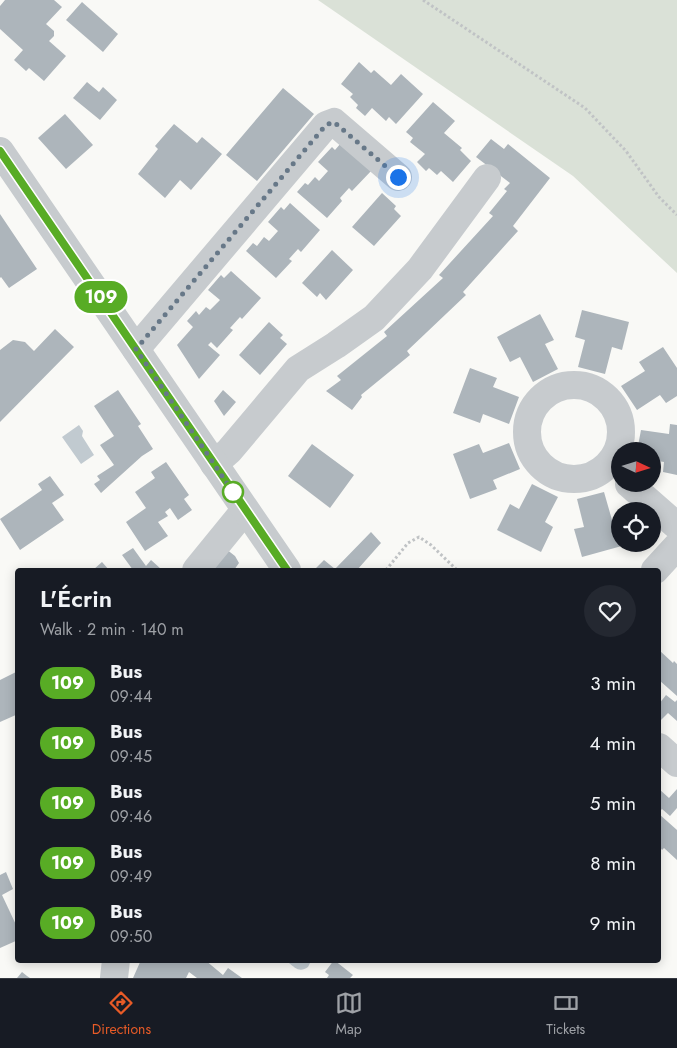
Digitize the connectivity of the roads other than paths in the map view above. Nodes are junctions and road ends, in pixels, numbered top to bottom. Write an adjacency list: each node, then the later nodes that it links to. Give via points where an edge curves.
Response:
1 (0, 151): 4 (street)
2 (398, 177): 4 (street, via 334,122 326,125)
3 (487, 178): 5 (street, via 420,269 374,318 298,369 229,451)
4 (136, 349): 5 (street)
5 (214, 464): 7 (street)
6 (638, 492): 8 (street)
7 (246, 510): 10 (street); 11 (street)
8 (677, 526)
9 (677, 546): 12 (street)
10 (198, 568)
11 (286, 568)
12 (657, 568)
13 (661, 749): 14 (street)
14 (677, 763)
15 (116, 963): 16 (street)
16 (114, 978)

